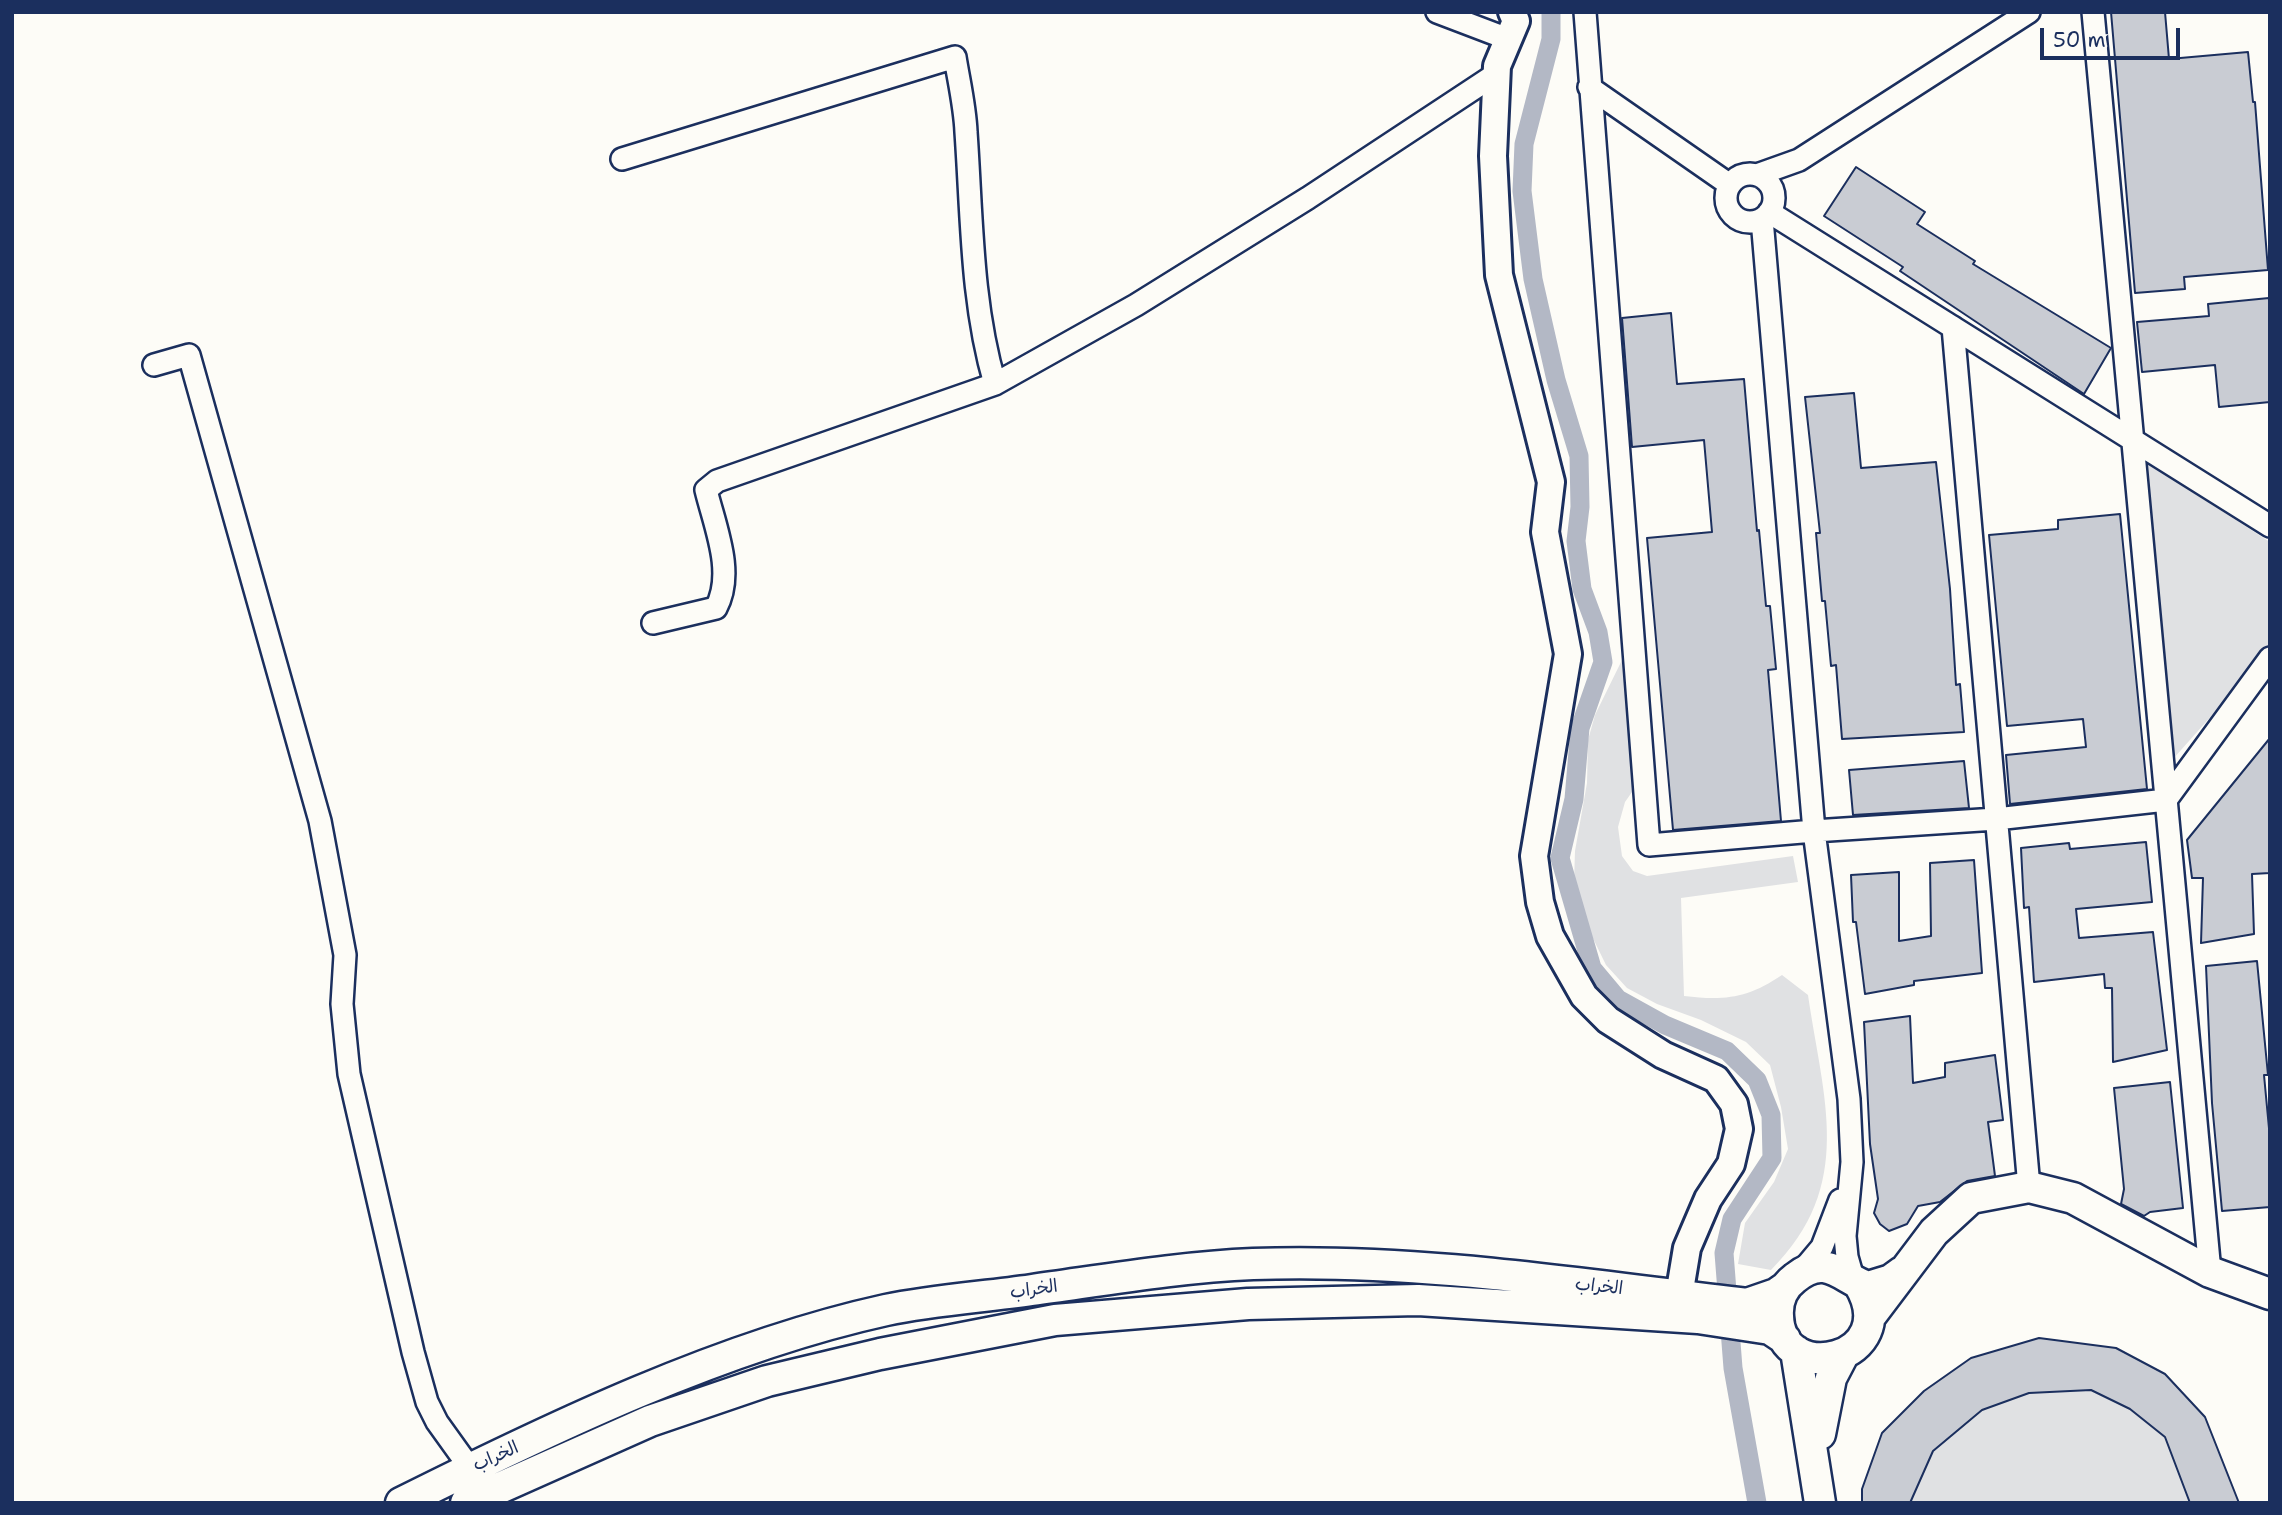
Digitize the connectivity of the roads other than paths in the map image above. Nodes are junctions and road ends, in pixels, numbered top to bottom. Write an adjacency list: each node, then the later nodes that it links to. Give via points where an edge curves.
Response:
1 (1437, 12): 6 (street)
2 (1513, 12): 6 (street, via 1516,21)
3 (1585, 12): 8 (street)
4 (2029, 12): 10 (street)
5 (2093, 12): 19 (street)
6 (1508, 39): 7 (street)
7 (1496, 74): 18 (street, via 1136,305); 33 (street, via 1493,156 1499,275 1551,482 1545,532 1567,654 1534,856 1540,902 1550,936 1584,996 1608,1020 1663,1055 1716,1079 1734,1104 1739,1129 1731,1164 1708,1199 1687,1248)
8 (1589, 86): 12 (street); 25 (street, via 1649,845)
9 (622, 159): 18 (street, via 955,57 966,129 975,280)
10 (1799, 160): 11 (street); 13 (street)
11 (1757, 175): 12 (street, via 1741,175); 13 (street, via 1770,184)
12 (1730, 185): 14 (street, via 1726,201)
13 (1769, 210): 14 (street); 15 (street); 16 (street)
14 (1741, 220): 15 (street)
15 (1764, 260): 25 (street)
16 (1953, 327): 19 (street); 24 (street)
17 (154, 365): 38 (street, via 189,355 228,485 331,873 345,955 342,1004 349,1074 413,1352 427,1402)
18 (995, 384): 21 (street, via 717,481 706,490 721,550 725,592 716,608)
19 (2133, 439): 20 (street); 23 (street)
20 (2270, 526)
21 (653, 623)
22 (2270, 657): 23 (street)
23 (2166, 800): 24 (street); 29 (street)
24 (1996, 819): 25 (street); 27 (street)
25 (1814, 831): 26 (street, via 1849,1099)
26 (1852, 1162): 30 (street, via 1822,1247); 31 (street, via 1845,1236)
27 (2029, 1187): 28 (main road, via 1971,1198 1934,1232); 29 (main road, via 2073,1198)
28 (1904, 1270): 31 (main road, via 1877,1287); 35 (main road)
29 (2210, 1272): 32 (main road)
30 (1792, 1281): 31 (main road, via 1822,1268 1839,1270); 34 (main road); 36 (main road, via 1777,1313)
31 (1856, 1281): 35 (main road, via 1869,1306)
32 (2270, 1294)
33 (1694, 1304): 34 (main road); 38 (main road, الخراب, via 1417,1268 1253,1264 1119,1278 887,1310 780,1341 674,1378); 41 (main road, via 1418,1300 1248,1304 1055,1320 767,1381 650,1421)
34 (1746, 1314): 36 (main road)
35 (1869, 1318): 37 (main road, via 1861,1340)
36 (1791, 1345): 37 (main road, via 1823,1359); 39 (main road)
37 (1843, 1355): 39 (main road, via 1831,1378 1821,1419)
38 (470, 1468): 40 (main road, الخراب)
39 (1816, 1472): 42 (main road)
40 (401, 1503)
41 (466, 1503)
42 (1820, 1503)

